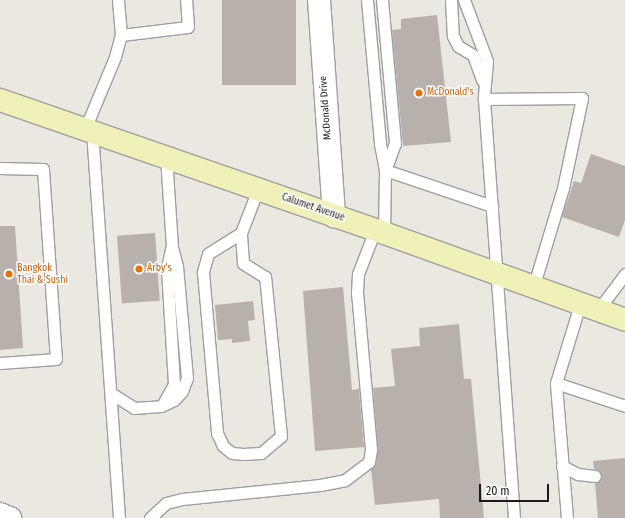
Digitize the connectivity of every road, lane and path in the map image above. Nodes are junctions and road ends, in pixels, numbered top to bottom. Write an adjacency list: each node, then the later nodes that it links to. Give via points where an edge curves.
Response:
1 (118, 0): 8 (lane)
2 (186, 0): 8 (lane, via 188,28)
3 (319, 0): 18 (street, McDonald Drive)
4 (367, 0): 15 (lane, via 380,144)
5 (382, 0): 15 (lane, via 394,143)
6 (450, 0): 9 (lane, via 454,36 458,46 473,55 477,61)
7 (464, 0): 9 (lane, via 486,61)
8 (121, 35): 12 (lane)
9 (484, 86): 10 (lane)
10 (484, 99): 17 (lane); 23 (lane, via 582,98 563,188)
11 (0, 100): 12 (main road, Calumet Avenue)
12 (88, 130): 13 (main road, Calumet Avenue); 28 (lane)
13 (166, 157): 16 (main road, Calumet Avenue); 28 (lane, via 172,247 177,266 187,378 182,391 174,400 162,406 134,408)
14 (0, 168): 26 (lane, via 43,169 56,359)
15 (385, 170): 17 (lane); 19 (lane)
16 (258, 189): 18 (main road, Calumet Avenue); 20 (lane)
17 (492, 206): 21 (lane)
18 (334, 216): 19 (main road, Calumet Avenue)
19 (380, 232): 21 (main road, Calumet Avenue); 35 (lane, via 358,274 357,293 371,450 369,462 345,480 166,503)
20 (241, 233): 20 (lane, via 208,254 203,272 217,433 223,446 232,453 243,454 261,453 281,436 265,277 244,263)
21 (497, 274): 23 (main road, Calumet Avenue); 36 (lane)
22 (625, 274): 24 (lane)
23 (533, 288): 24 (main road, Calumet Avenue)
24 (589, 307): 25 (main road, Calumet Avenue); 27 (lane)
25 (625, 320)
26 (0, 363)
27 (556, 383): 29 (lane); 30 (lane)
28 (112, 394): 34 (lane)
29 (625, 406)
30 (562, 466): 31 (lane, via 578,474); 37 (lane)
31 (595, 476)
32 (0, 514): 33 (street)
33 (10, 518)
34 (119, 518)
35 (150, 518)
36 (514, 518)
37 (567, 518)

